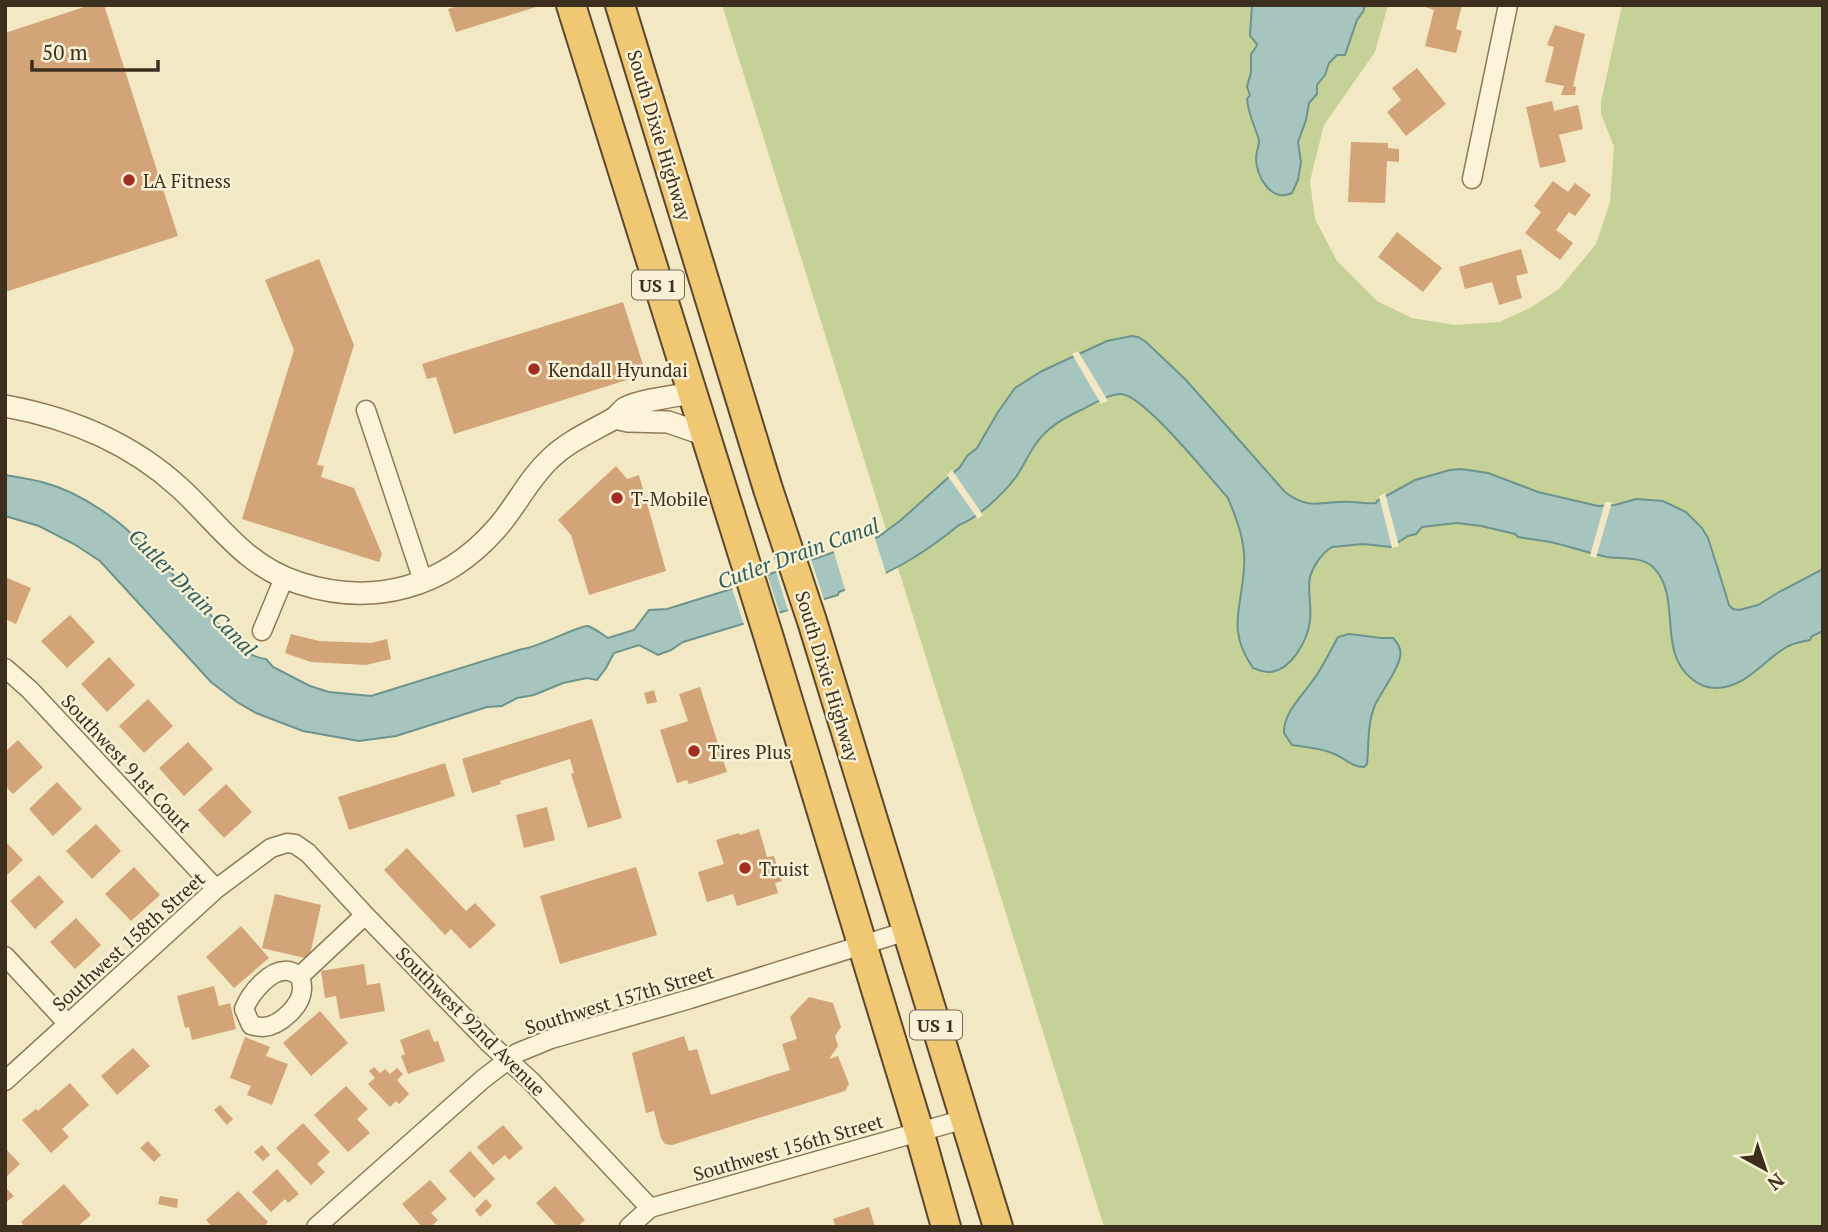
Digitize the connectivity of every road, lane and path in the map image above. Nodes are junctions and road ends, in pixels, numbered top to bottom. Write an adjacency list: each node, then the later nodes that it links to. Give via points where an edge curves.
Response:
1 (572, 5): 5 (highway, US 1)
2 (620, 5): 10 (highway, South Dixie Highway / US 1)
3 (1508, 5): 4 (street)
4 (1472, 179)
5 (692, 393): 8 (street, via 635,405); 9 (highway, US 1); 10 (highway, via 725,408)
6 (5, 406): 11 (street, via 76,425 136,454 183,490 248,556)
7 (366, 410): 12 (street)
8 (615, 418): 9 (street, via 668,422); 12 (street, via 553,456 487,539 455,565)
9 (706, 435): 19 (highway, US 1)
10 (753, 436): 18 (highway, South Dixie Highway / US 1)
11 (284, 578): 12 (street, via 351,594 387,592); 13 (street)
12 (423, 582)
13 (262, 631)
14 (5, 668): 16 (street, Southwest 91st Court)
15 (287, 843): 16 (street, Southwest 158th Street, via 263,853); 17 (street, Southwest 92nd Avenue, via 309,853)
16 (216, 889): 22 (street, Southwest 158th Street)
17 (365, 915): 21 (street); 23 (street, Southwest 92nd Avenue)
18 (907, 931): 19 (street, Southwest 157th Street); 25 (highway, South Dixie Highway / US 1)
19 (862, 945): 23 (street, Southwest 157th Street, via 551,1039); 26 (highway, US 1)
20 (5, 956): 22 (street)
21 (300, 976)
22 (68, 1024): 24 (street, Southwest 158th Street)
23 (507, 1060): 27 (street, Southwest 92nd Avenue); 28 (street, Southwest 157th Street)
24 (5, 1081)
25 (965, 1119): 26 (street, Southwest 156th Street); 31 (highway, South Dixie Highway / US 1)
26 (919, 1131): 27 (street, Southwest 156th Street); 30 (highway, US 1)
27 (650, 1208): 29 (street, Southwest 156th Street)
28 (316, 1227)
29 (629, 1227)
30 (946, 1227)
31 (998, 1227)

